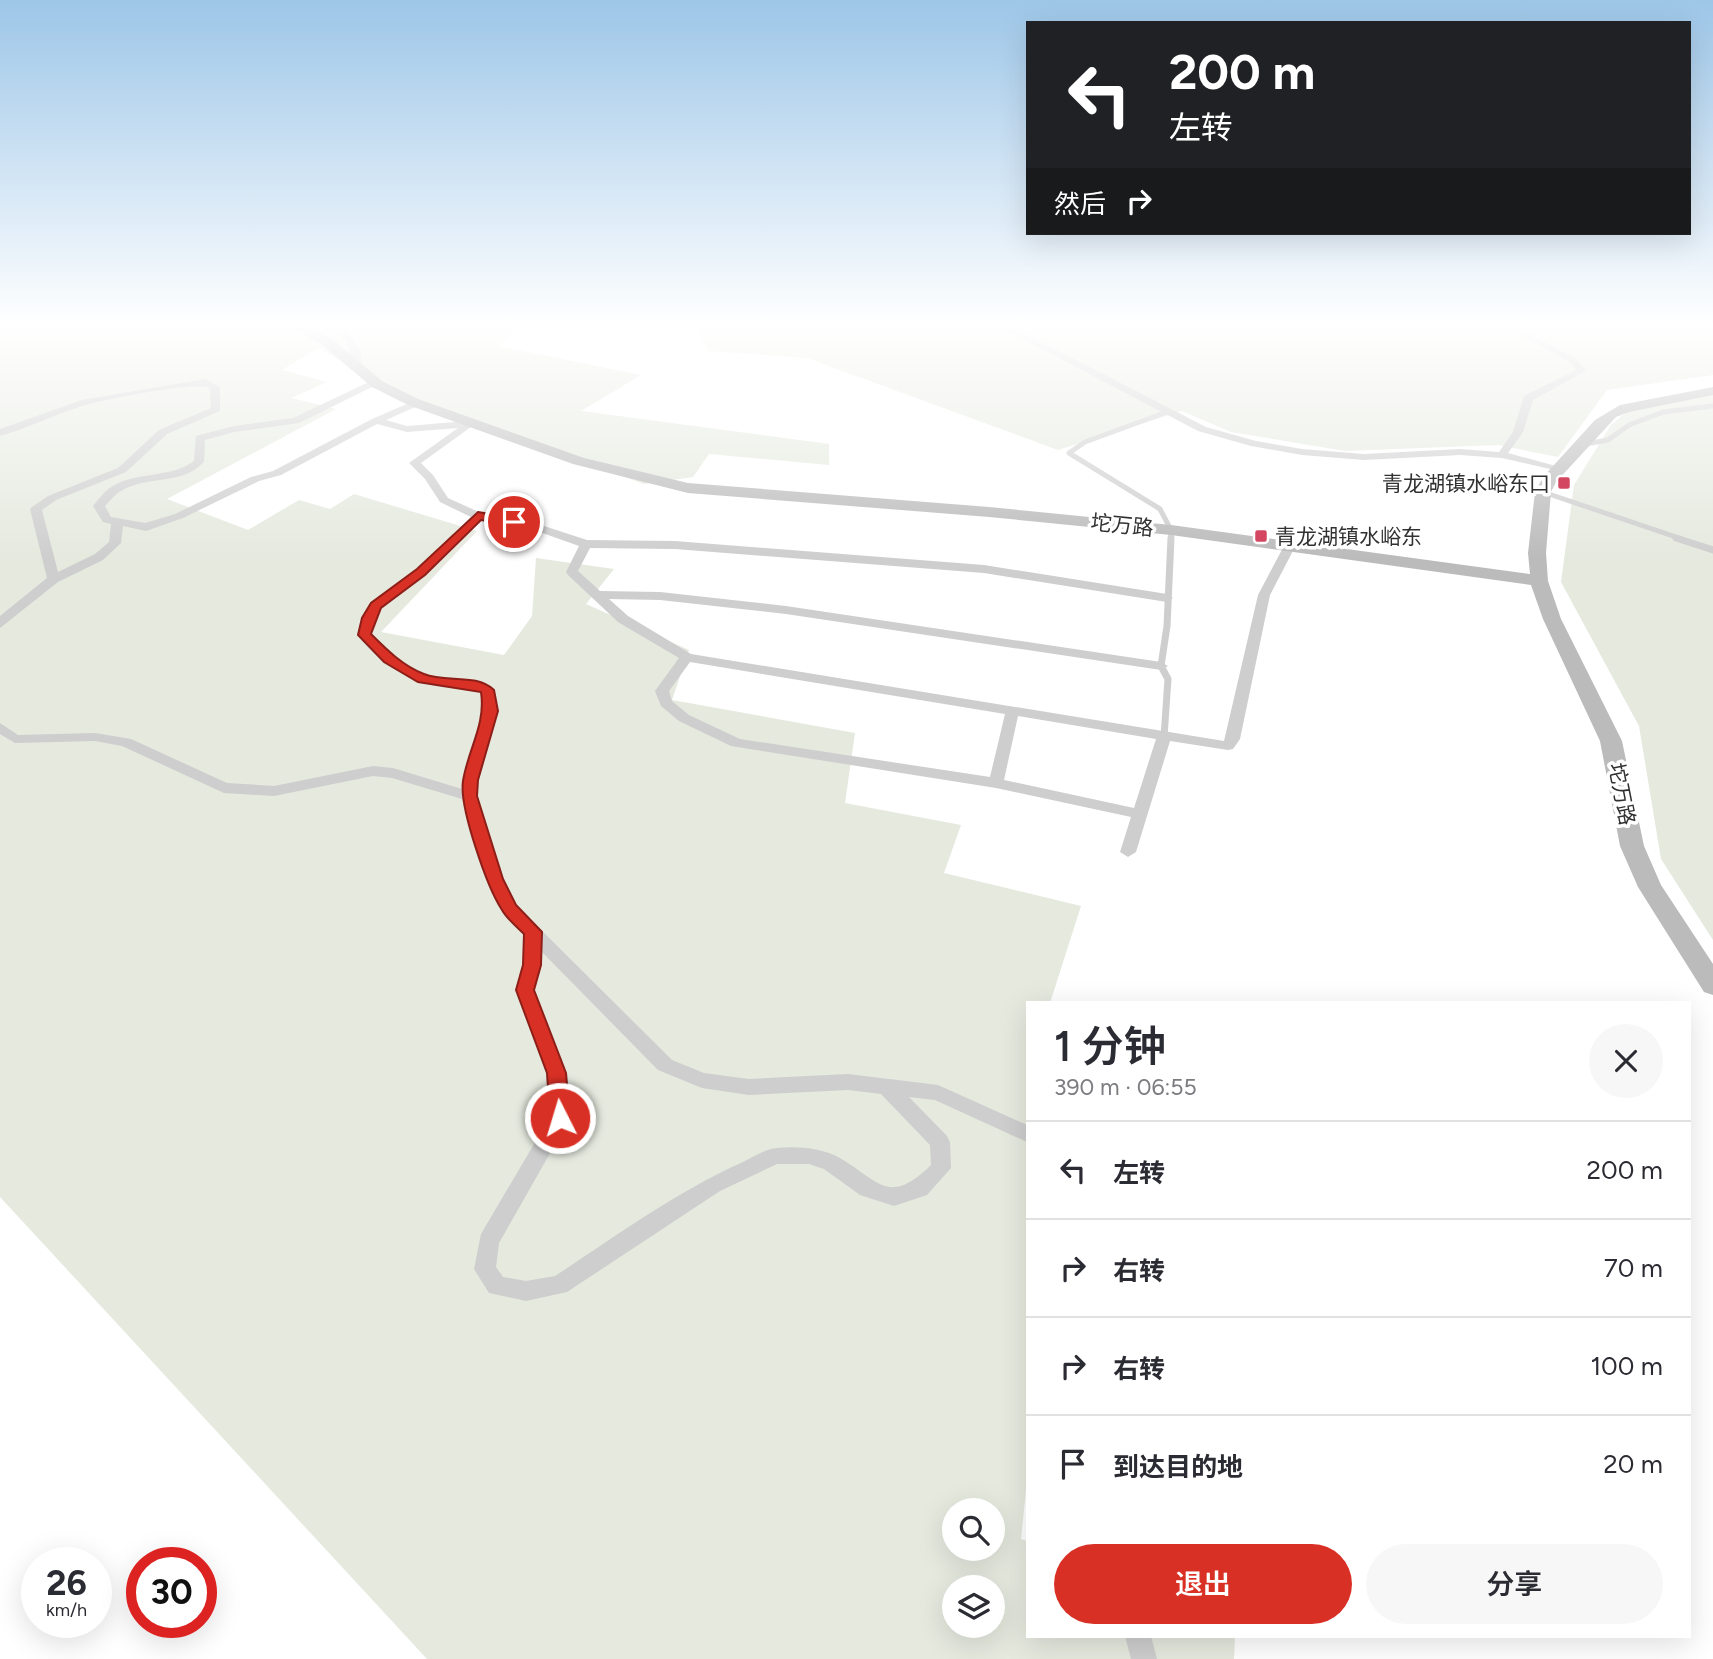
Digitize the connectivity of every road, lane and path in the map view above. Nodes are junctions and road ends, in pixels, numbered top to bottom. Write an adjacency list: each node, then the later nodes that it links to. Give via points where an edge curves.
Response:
1 (78, 404): 13 (street)
2 (216, 404): 24 (street, via 216,409 163,432 122,470 36,509)
3 (329, 404): 19 (street, via 295,421 200,438 199,462 194,467 118,488 99,506 107,520)
4 (413, 404): 11 (street)
5 (420, 404): 12 (main road, 坨万路)
6 (1153, 404): 10 (street)
7 (1526, 404): 15 (street, via 1518,432)
8 (1644, 404): 14 (main road, via 1611,414)
9 (1713, 406): 14 (lane, via 1663,412 1629,425 1608,440)
10 (1167, 412): 15 (street, via 1202,429 1301,452 1364,457 1460,452); 20 (lane, via 1086,442 1069,453 1160,509)
11 (376, 421): 12 (street, via 407,429); 19 (street, via 277,473 179,516 146,527)
12 (470, 424): 18 (street, via 414,463 444,500); 20 (main road, 坨万路, via 591,465 688,488)
13 (0, 433)
14 (1582, 444): 16 (main road)
15 (1502, 455): 16 (street)
16 (1559, 470): 17 (main road)
17 (1544, 492): 23 (lane); 25 (main road, via 1537,541)
18 (478, 516): 21 (street, via 537,527); 35 (street, via 421,572 376,605 364,635 388,659 423,679 487,690 491,711)
19 (117, 523): 24 (street, via 115,543 99,557)
20 (1171, 530): 22 (main road, 坨万路); 27 (lane)
21 (586, 544): 26 (street, via 572,572); 27 (street, via 676,545 984,569)
22 (1290, 545): 25 (main road, 坨万路); 33 (street, via 1264,595 1233,739 1228,746)
23 (1713, 550)
24 (54, 579): 28 (street)
25 (1539, 581): 39 (main road, 坨万路, via 1552,619 1611,741 1632,846 1650,887)
26 (597, 595): 29 (street, via 623,619); 30 (street, via 660,596 786,610)
27 (1167, 598): 30 (lane)
28 (0, 624)
29 (687, 657): 31 (street); 34 (street, via 662,691 666,703 684,718 736,743)
30 (1161, 666): 33 (lane, via 1168,679)
31 (1012, 712): 33 (street); 34 (street)
32 (0, 727): 35 (street, via 15,739 94,737 126,742 224,788 274,791 373,771)
33 (1164, 737): 36 (street)
34 (996, 783): 36 (street)
35 (469, 796): 38 (street, via 495,879 510,909)
36 (1141, 814): 37 (street)
37 (1128, 852)
38 (533, 932): 40 (street, via 666,1065 702,1080 749,1087 848,1082); 40 (street, via 532,965 525,990 556,1073 560,1118 489,1241 485,1269 497,1286 526,1291 559,1285 713,1185 775,1156 809,1156 831,1163 867,1189 894,1197 920,1189 941,1168 940,1142)
39 (1713, 985)
40 (887, 1087): 41 (street, via 938,1093)
41 (1026, 1134)
42 (1139, 1638): 43 (street)
43 (1144, 1659)

